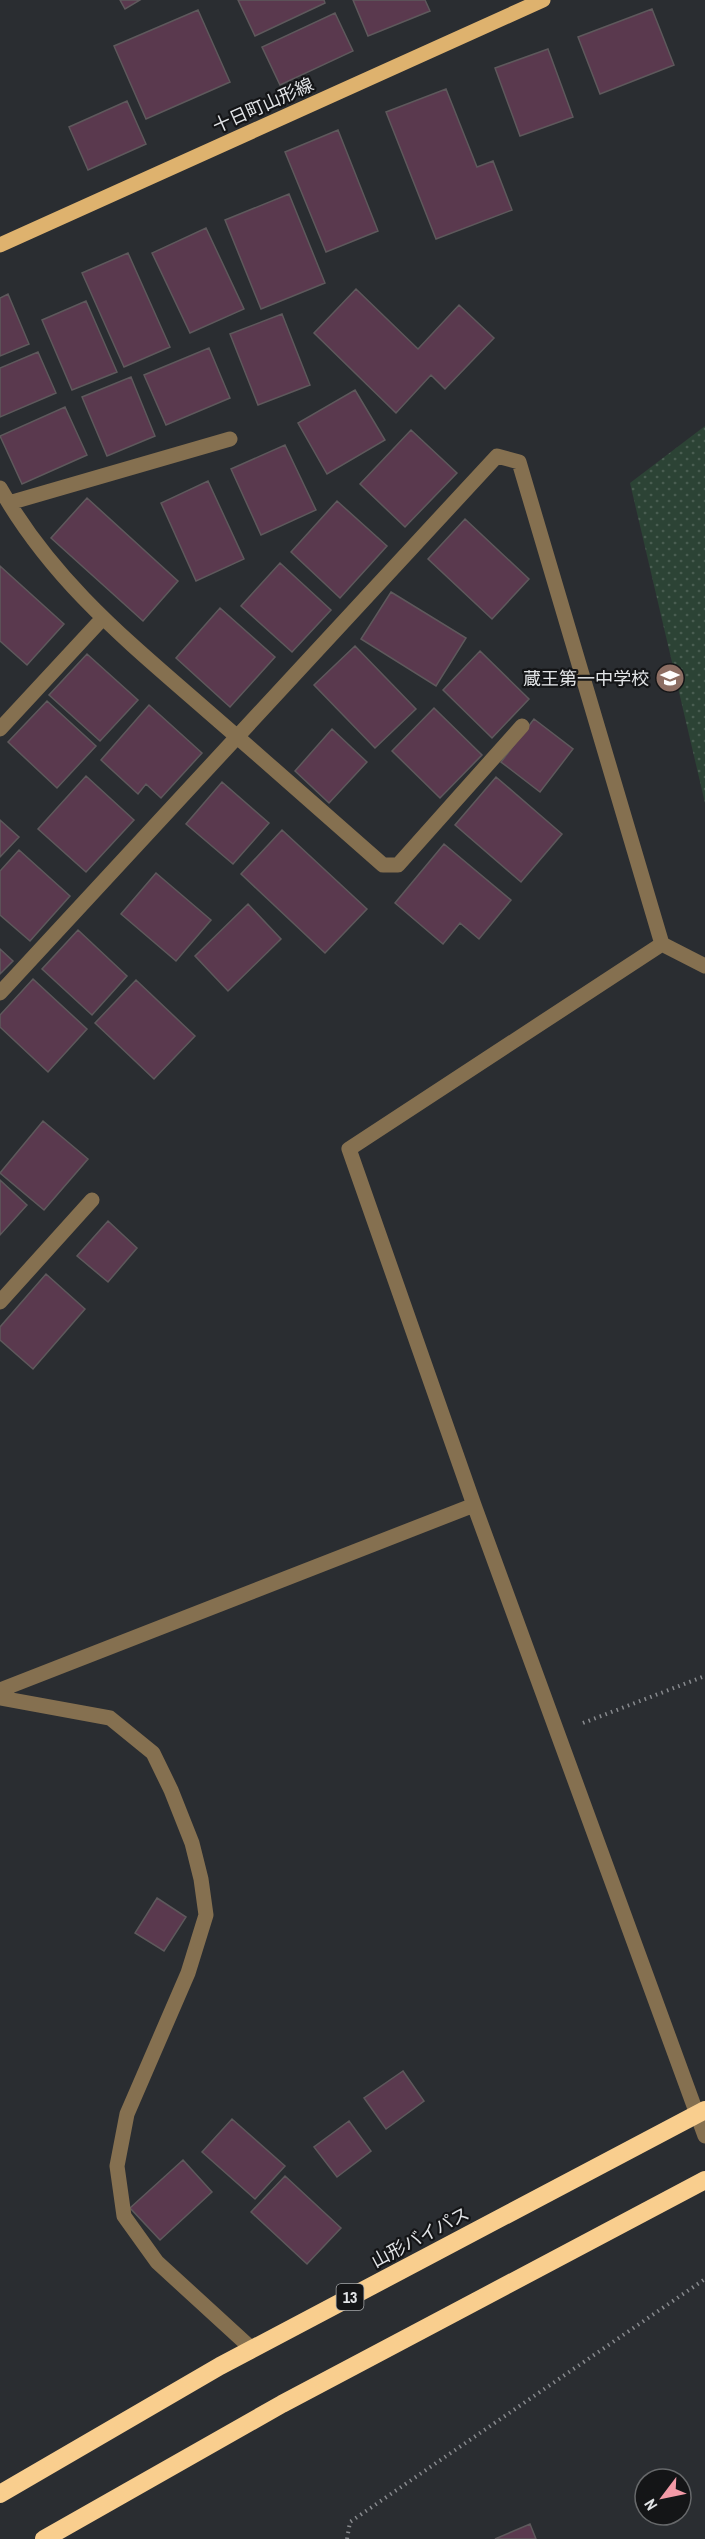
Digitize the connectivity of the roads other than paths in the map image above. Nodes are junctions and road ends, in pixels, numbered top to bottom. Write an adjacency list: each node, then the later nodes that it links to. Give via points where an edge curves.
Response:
1 (543, 0): 2 (main road, 十日町山形線)
2 (0, 245)
3 (231, 439): 5 (street)
4 (0, 488): 5 (street)
5 (9, 503): 6 (street, via 42,552)
6 (102, 619): 8 (street); 9 (street)
7 (522, 726): 9 (street, via 398,865 383,865)
8 (0, 729)
9 (237, 737): 10 (street, via 497,456 519,462); 12 (street)
10 (662, 944): 11 (street); 15 (street, via 349,1149)
11 (705, 966)
12 (0, 993)
13 (92, 1200): 14 (street)
14 (0, 1302)
15 (474, 1505): 16 (street); 18 (street, via 556,1733)
16 (0, 1690)
17 (0, 1698): 21 (street, via 110,1718 153,1753 192,1843 206,1915 188,1973 127,2114 117,2166 124,2216 157,2262)
18 (701, 2112): 19 (street); 21 (highway, 山形バイパス / 13)
19 (705, 2136)
20 (705, 2180): 23 (highway, via 282,2404)
21 (252, 2349): 22 (highway, 山形バイパス / 13)
22 (0, 2494)
23 (44, 2539)

